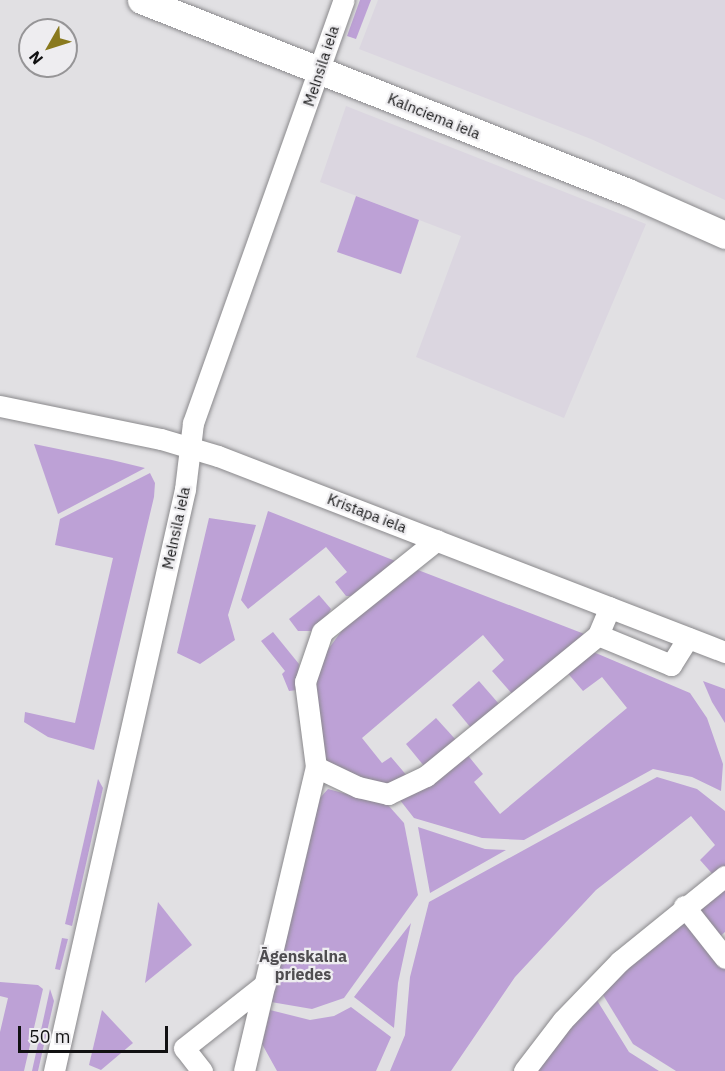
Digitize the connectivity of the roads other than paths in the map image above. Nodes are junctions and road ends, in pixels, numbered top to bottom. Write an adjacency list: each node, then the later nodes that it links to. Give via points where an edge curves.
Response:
1 (141, 0): 3 (main road, Kalnciema iela)
2 (344, 0): 3 (street, Melnsila iela)
3 (319, 71): 4 (main road, Kalnciema iela, via 628,192); 6 (street, Melnsila iela, via 198,408)
4 (725, 235)
5 (0, 406): 6 (street, Kristapa iela)
6 (190, 448): 7 (street, Kristapa iela); 17 (street, Melnsila iela, via 185,489)
7 (437, 540): 8 (street, Kristapa iela); 12 (street, via 322,632 305,682)
8 (610, 607): 9 (street); 10 (street, Kristapa iela)
9 (598, 635): 10 (street, via 671,665); 12 (street, via 426,776 388,794 358,787)
10 (688, 638): 11 (street, Kristapa iela)
11 (725, 652)
12 (316, 767): 16 (street)
13 (725, 876): 14 (street)
14 (684, 906): 15 (street); 20 (street, via 620,961 563,1020)
15 (725, 958)
16 (265, 984): 18 (street, via 184,1048); 19 (street)
17 (54, 1071)
18 (202, 1071)
19 (244, 1071)
20 (524, 1071)

